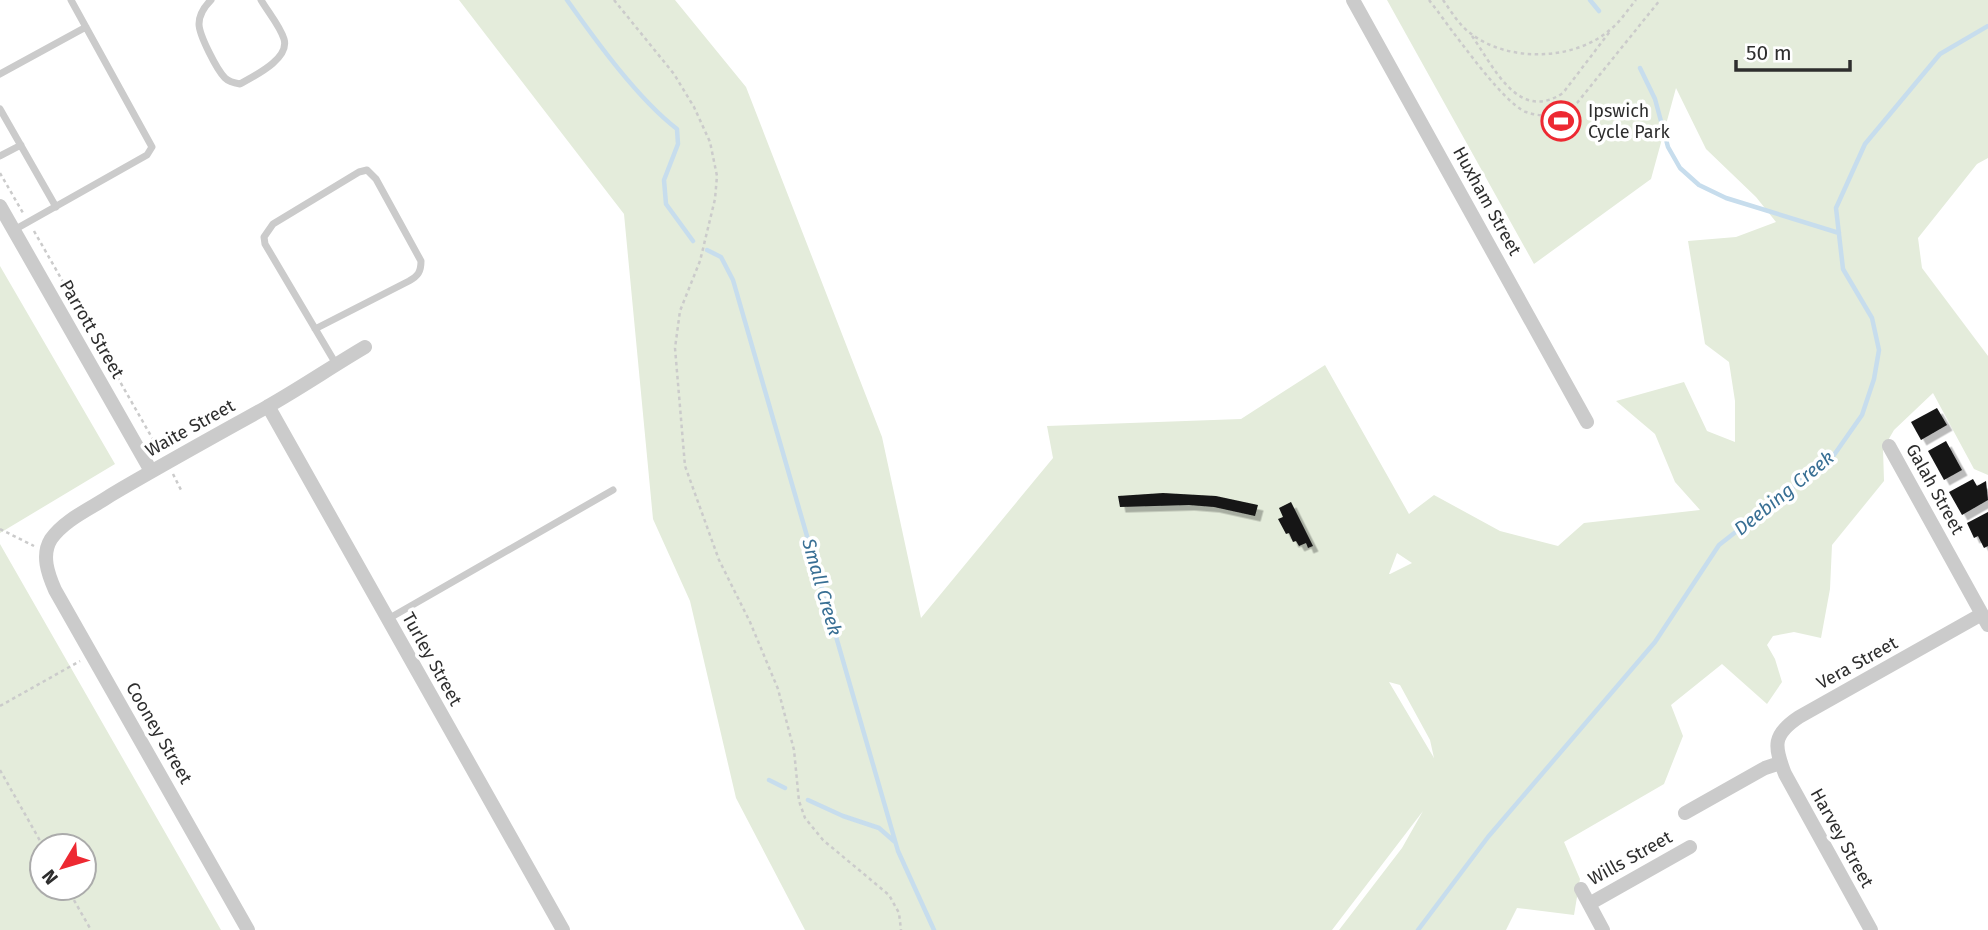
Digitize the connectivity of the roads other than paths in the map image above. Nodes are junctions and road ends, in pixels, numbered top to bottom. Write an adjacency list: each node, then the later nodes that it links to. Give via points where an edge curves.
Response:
1 (71, 0): 5 (lane)
2 (211, 0): 3 (lane, via 198,23 202,37 224,78 240,84 280,57 284,49 284,39)
3 (261, 0)
4 (1353, 0): 17 (street, Huxham Street)
5 (86, 27): 6 (lane); 11 (lane, via 152,147 148,155)
6 (0, 75)
7 (0, 109): 8 (lane)
8 (20, 145): 9 (lane); 11 (lane)
9 (0, 156)
10 (0, 206): 12 (street, Parrott Street)
11 (56, 207): 12 (lane)
12 (13, 230): 19 (street, Parrott Street)
13 (315, 328): 13 (lane, via 264,237 274,224 366,170 376,179 402,226 421,261 421,270 417,277); 15 (lane)
14 (365, 347): 15 (street, Waite Street)
15 (336, 365): 16 (street, Waite Street)
16 (268, 406): 19 (street, Waite Street); 22 (street, Turley Street)
17 (1587, 422)
18 (1889, 446): 23 (street, Galah Street)
19 (151, 471): 21 (street, Waite Street, via 75,518 50,541)
20 (613, 490): 22 (lane)
21 (46, 553): 29 (street, Cooney Street, via 55,590)
22 (388, 619): 30 (street, Turley Street)
23 (1985, 619): 24 (street, Vera Street, via 1785,726 1778,735)
24 (1780, 763): 25 (street); 32 (street, Harvey Street)
25 (1685, 813)
26 (1690, 847): 28 (street, Wills Street)
27 (1581, 889): 28 (street)
28 (1589, 904): 31 (street)
29 (248, 930)
30 (563, 930)
31 (1603, 930)
32 (1871, 930)

